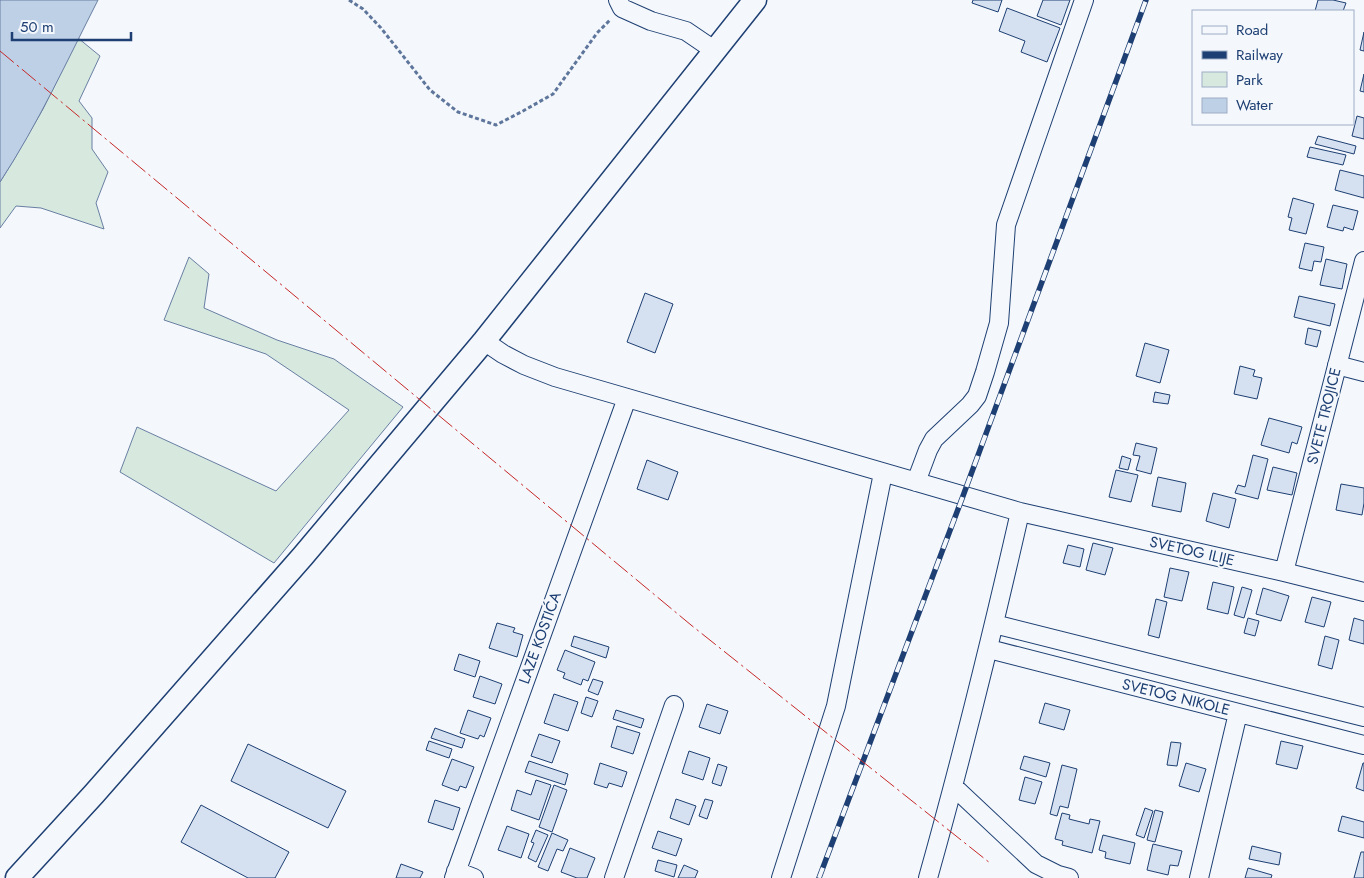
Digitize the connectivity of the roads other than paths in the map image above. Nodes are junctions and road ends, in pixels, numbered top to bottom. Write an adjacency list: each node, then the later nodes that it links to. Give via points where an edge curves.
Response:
1 (755, 0): 4 (main road)
2 (1084, 0): 11 (street, via 1006,225 999,323 977,396 934,439)
3 (620, 4): 4 (street, via 651,21 686,32)
4 (714, 50): 6 (main road)
5 (1364, 261): 7 (street, SVETE TROJICE)
6 (484, 341): 9 (street, SVETOG ILIJE, via 524,365); 23 (main road, via 303,556)
7 (1337, 365): 8 (street); 13 (street, SVETE TROJICE)
8 (1364, 372)
9 (627, 398): 10 (street, SVETOG ILIJE); 22 (street, LAZE KOSTIĆA)
10 (883, 472): 11 (street, SVETOG ILIJE); 26 (street, via 836,706)
11 (916, 482): 12 (street, SVETOG ILIJE)
12 (1020, 512): 13 (street, SVETOG ILIJE); 15 (street)
13 (1284, 572): 14 (street, SVETOG ILIJE)
14 (1364, 592)
15 (994, 624): 16 (street); 19 (street)
16 (989, 648): 18 (street, SVETOG NIKOLE); 21 (street)
17 (674, 705): 25 (street)
18 (1238, 713): 20 (street, SVETOG NIKOLE); 29 (street)
19 (1364, 717)
20 (1364, 746)
21 (954, 787): 27 (street); 28 (street, via 1036,864)
22 (455, 874): 24 (street)
23 (18, 878)
24 (474, 878)
25 (614, 878)
26 (781, 878)
27 (928, 878)
28 (1069, 878)
29 (1199, 878)

